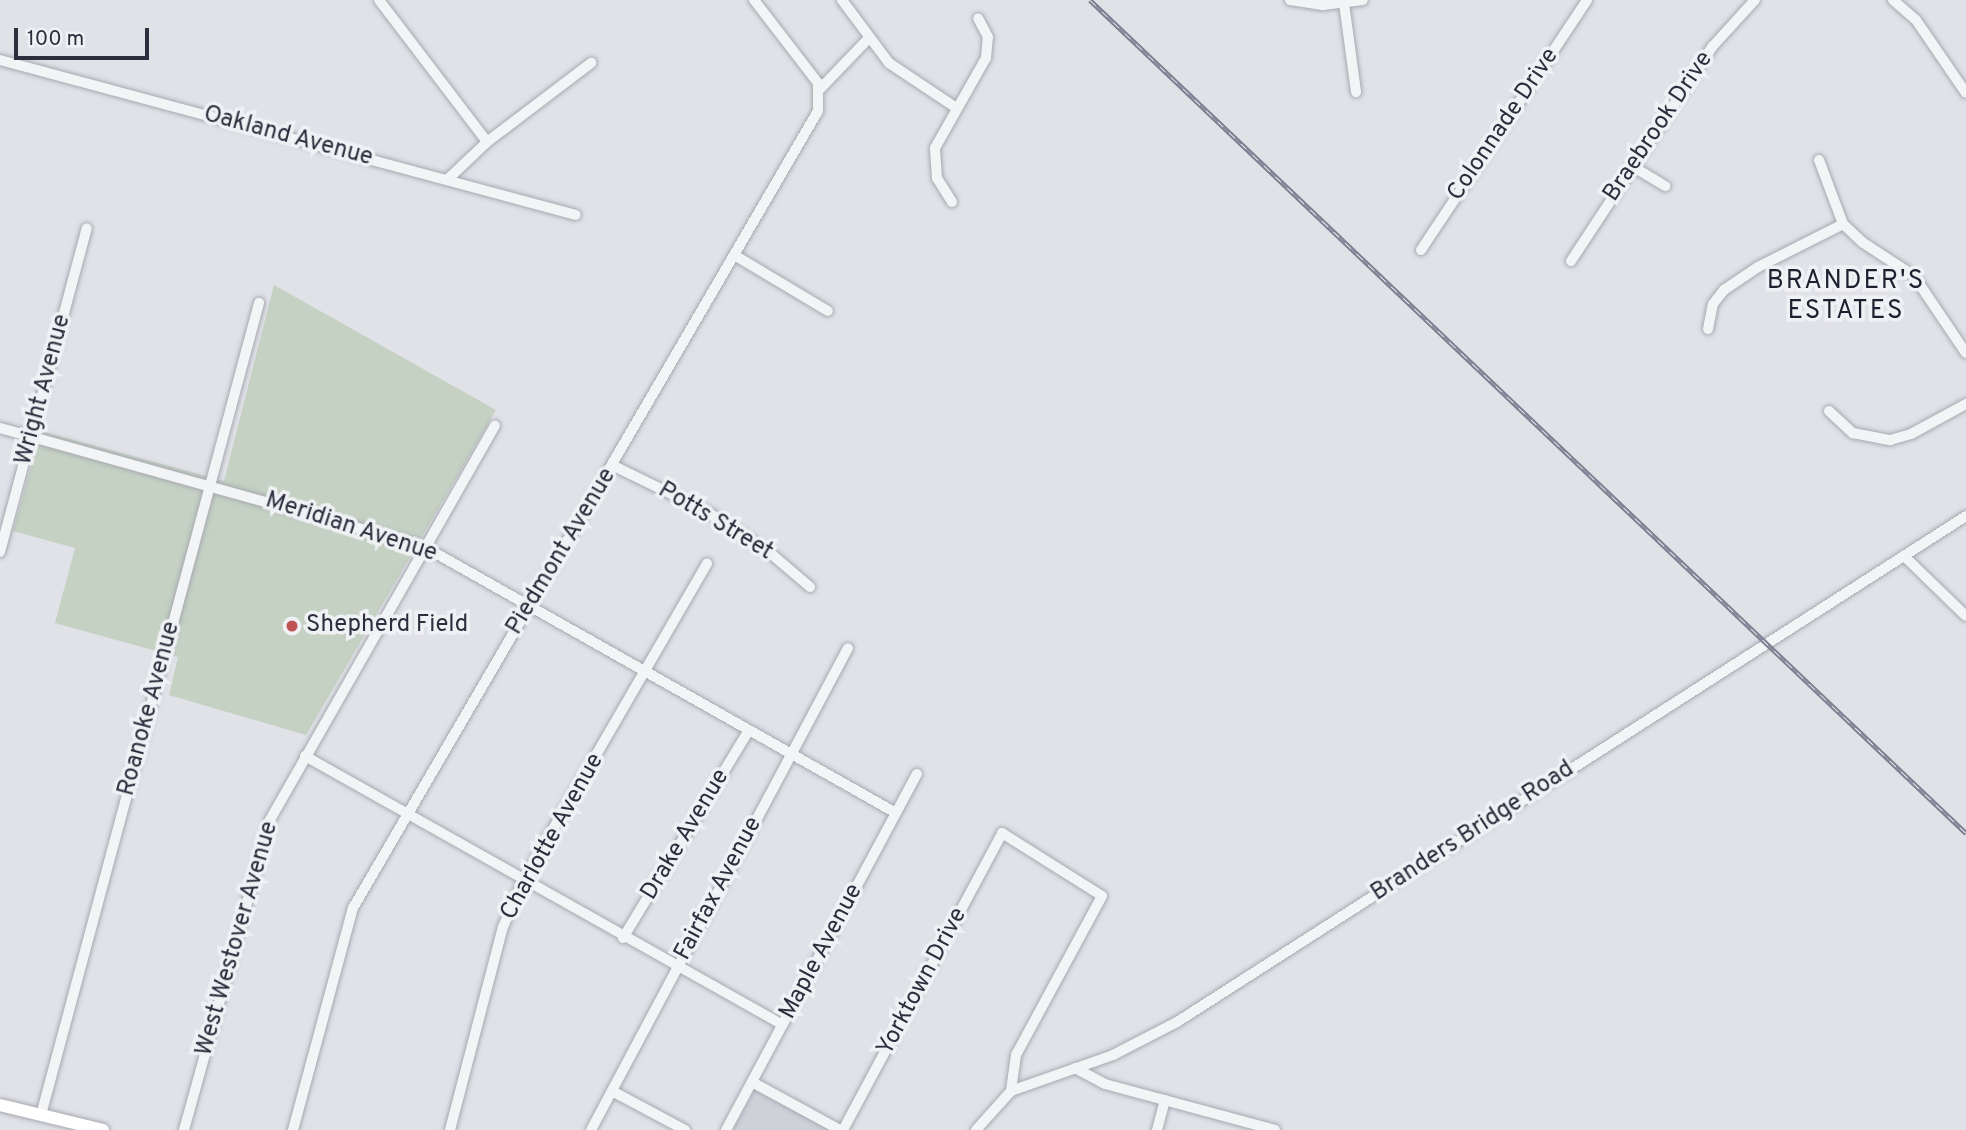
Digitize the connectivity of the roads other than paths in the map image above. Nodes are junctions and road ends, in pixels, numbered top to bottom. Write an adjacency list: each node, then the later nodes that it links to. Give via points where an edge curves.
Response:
1 (379, 0): 18 (street)
2 (754, 0): 14 (street)
3 (842, 0): 11 (street)
4 (1290, 0): 9 (street)
5 (1363, 0): 9 (street)
6 (1587, 0): 27 (street, Colonnade Drive)
7 (1755, 0): 20 (street, Braebrook Drive, via 1713,46)
8 (1893, 0): 16 (street, via 1916,20)
9 (1344, 4): 15 (street)
10 (978, 18): 17 (street, via 988,37 986,58)
11 (868, 39): 14 (street); 17 (street, via 896,70)
12 (0, 60): 21 (street, Oakland Avenue)
13 (591, 63): 18 (street)
14 (820, 89): 28 (street, Piedmont Avenue, via 818,111)
15 (1356, 92)
16 (1966, 93)
17 (955, 107): 23 (street, via 933,159 942,190)
18 (487, 142): 21 (street)
19 (1819, 160): 25 (street)
20 (1632, 166): 22 (street); 29 (street, Braebrook Drive)
21 (448, 179): 24 (street, Oakland Avenue)
22 (1665, 186)
23 (952, 202)
24 (576, 215)
25 (1843, 224): 32 (street, via 1758,267 1724,290 1713,304); 33 (street, via 1914,276)
26 (87, 228): 38 (street, Wright Avenue)
27 (1421, 250)
28 (736, 256): 31 (street); 39 (street, Piedmont Avenue)
29 (1571, 261)
30 (259, 303): 40 (street, Roanoke Avenue)
31 (828, 312)
32 (1708, 329)
33 (1966, 354)
34 (1966, 404): 35 (street, via 1911,434 1890,440 1853,433)
35 (1829, 411)
36 (495, 426): 42 (street, West Westover Avenue)
37 (0, 428): 38 (street, Meridian Avenue)
38 (31, 437): 40 (street, Meridian Avenue); 43 (street, Wright Avenue)
39 (614, 466): 46 (street, Potts Street, via 706,511 769,552); 47 (street, Piedmont Avenue)
40 (210, 485): 42 (street, Meridian Avenue); 67 (street, Roanoke Avenue)
41 (1966, 516): 44 (street, Branders Bridge Road)
42 (423, 546): 47 (street, Meridian Avenue); 53 (street, West Westover Avenue)
43 (0, 552)
44 (1904, 556): 48 (street); 61 (street, Branders Bridge Road, via 1150,1038)
45 (707, 564): 50 (street, Charlotte Avenue)
46 (810, 587)
47 (530, 606): 50 (street, Meridian Avenue); 56 (street, Piedmont Avenue)
48 (1966, 615)
49 (848, 648): 52 (street, Fairfax Avenue)
50 (644, 673): 51 (street, Meridian Avenue); 57 (street, Charlotte Avenue)
51 (748, 732): 52 (street, Meridian Avenue); 58 (street, Drake Avenue)
52 (791, 755): 55 (street, Meridian Avenue); 59 (street, Fairfax Avenue)
53 (305, 756): 56 (street); 70 (street, West Westover Avenue, via 265,832)
54 (917, 774): 55 (street, Maple Avenue)
55 (896, 813): 60 (street, Maple Avenue)
56 (407, 814): 57 (street); 71 (street, Piedmont Avenue, via 347,924)
57 (523, 881): 58 (street); 72 (street, Charlotte Avenue, via 503,927)
58 (623, 938): 59 (street)
59 (678, 967): 60 (street); 63 (street, Fairfax Avenue)
60 (783, 1025): 62 (street, Maple Avenue)
61 (1075, 1068): 64 (street, Branders Bridge Road); 65 (street, via 1095,1081)
62 (752, 1082): 75 (street, Maple Avenue); 76 (street)
63 (612, 1091): 73 (street, Fairfax Avenue); 74 (street)
64 (1010, 1091): 76 (street, Yorktown Drive, via 1016,1055 1102,896 1002,834); 77 (street, Branders Bridge Road)
65 (1165, 1100): 78 (street); 79 (street)
66 (0, 1105): 67 (main road)
67 (41, 1115): 68 (main road)
68 (62, 1125): 69 (main road)
69 (103, 1130)
70 (184, 1130)
71 (293, 1130)
72 (450, 1130)
73 (591, 1130)
74 (685, 1130)
75 (726, 1130)
76 (841, 1130)
77 (976, 1130)
78 (1157, 1130)
79 (1275, 1130)

